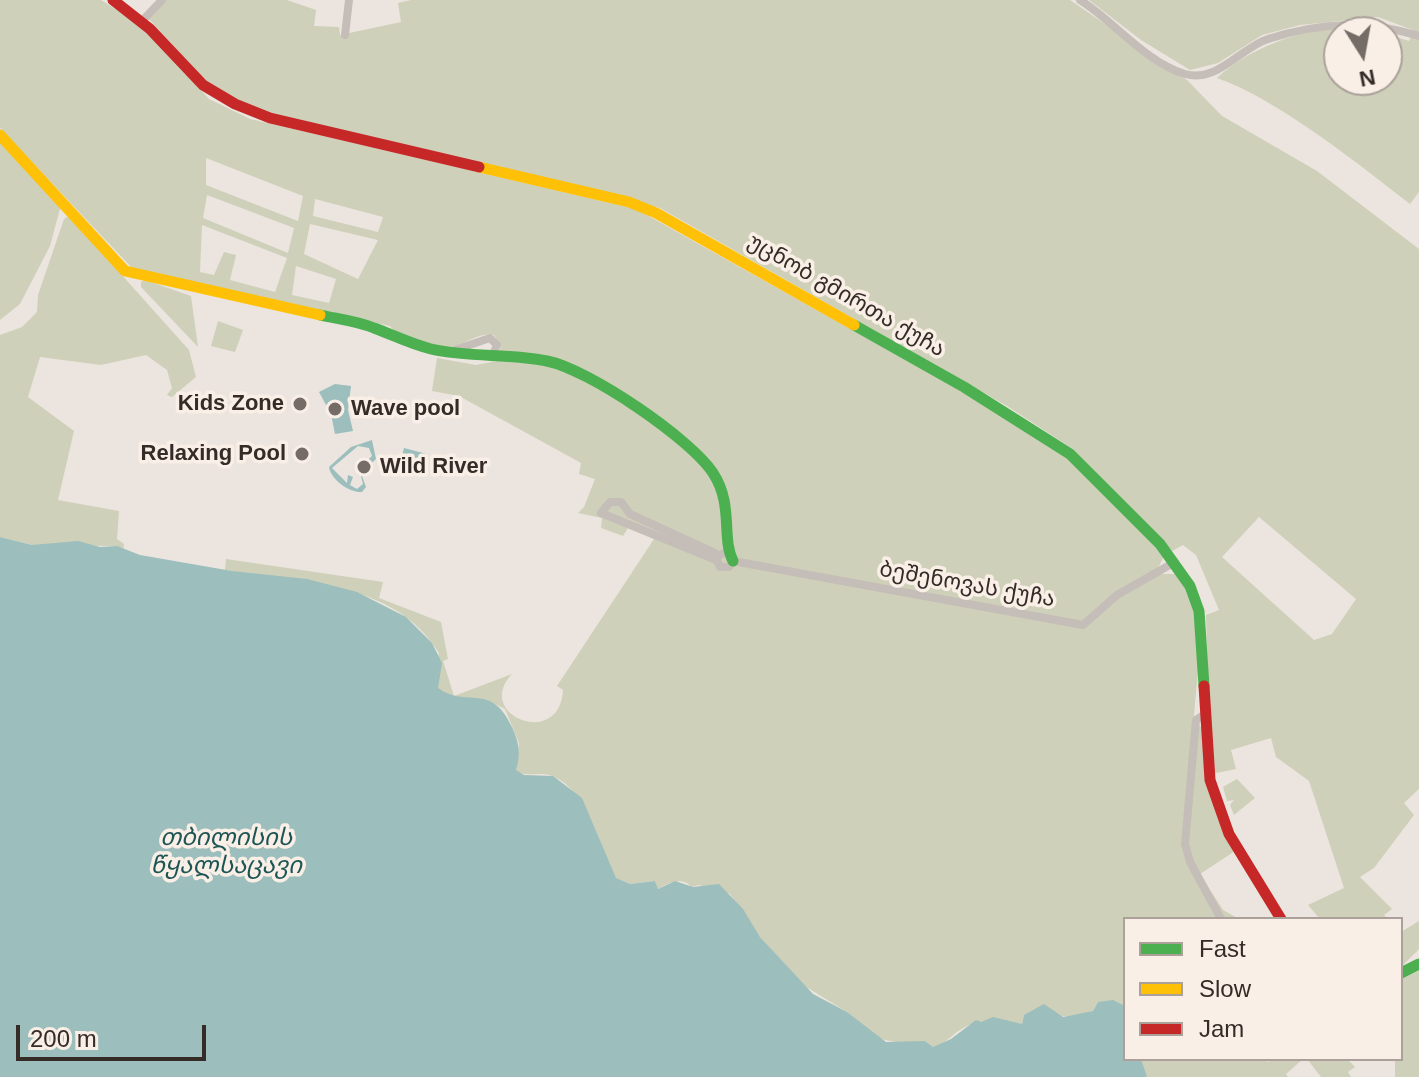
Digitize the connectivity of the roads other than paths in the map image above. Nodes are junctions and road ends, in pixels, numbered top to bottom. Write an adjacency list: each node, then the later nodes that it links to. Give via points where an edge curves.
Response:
1 (113, 0): 5 (main road, უცნობ გმირთა ქუჩა)
2 (162, 0): 5 (street)
3 (349, 0): 6 (street)
4 (1080, 0): 7 (street, via 1137,45 1198,77 1264,40 1306,30 1373,24)
5 (143, 20): 12 (main road, უცნობ გმირთა ქუჩა, via 202,84 240,107 629,202 689,230 1046,437 1070,454)
6 (345, 35)
7 (1419, 36)
8 (0, 135): 9 (main road, via 125,271 373,327 402,343)
9 (447, 353): 10 (main road); 10 (street, via 490,338 497,345)
10 (492, 357): 11 (main road, via 559,364 615,396 696,454 717,481 729,529)
11 (724, 556): 11 (street, ბეშენოვას ქუჩა, via 630,514 621,502 610,502 601,513); 12 (street, ბეშენოვას ქუჩა, via 1083,625 1117,595)
12 (1175, 562): 13 (main road, უცნობ გმირთა ქუჩა, via 1199,611)
13 (1206, 713): 14 (street, via 1196,720 1185,844); 15 (main road, უცნობ გმირთა ქუჩა, via 1210,780 1222,818)
14 (1220, 917)
15 (1280, 917)

